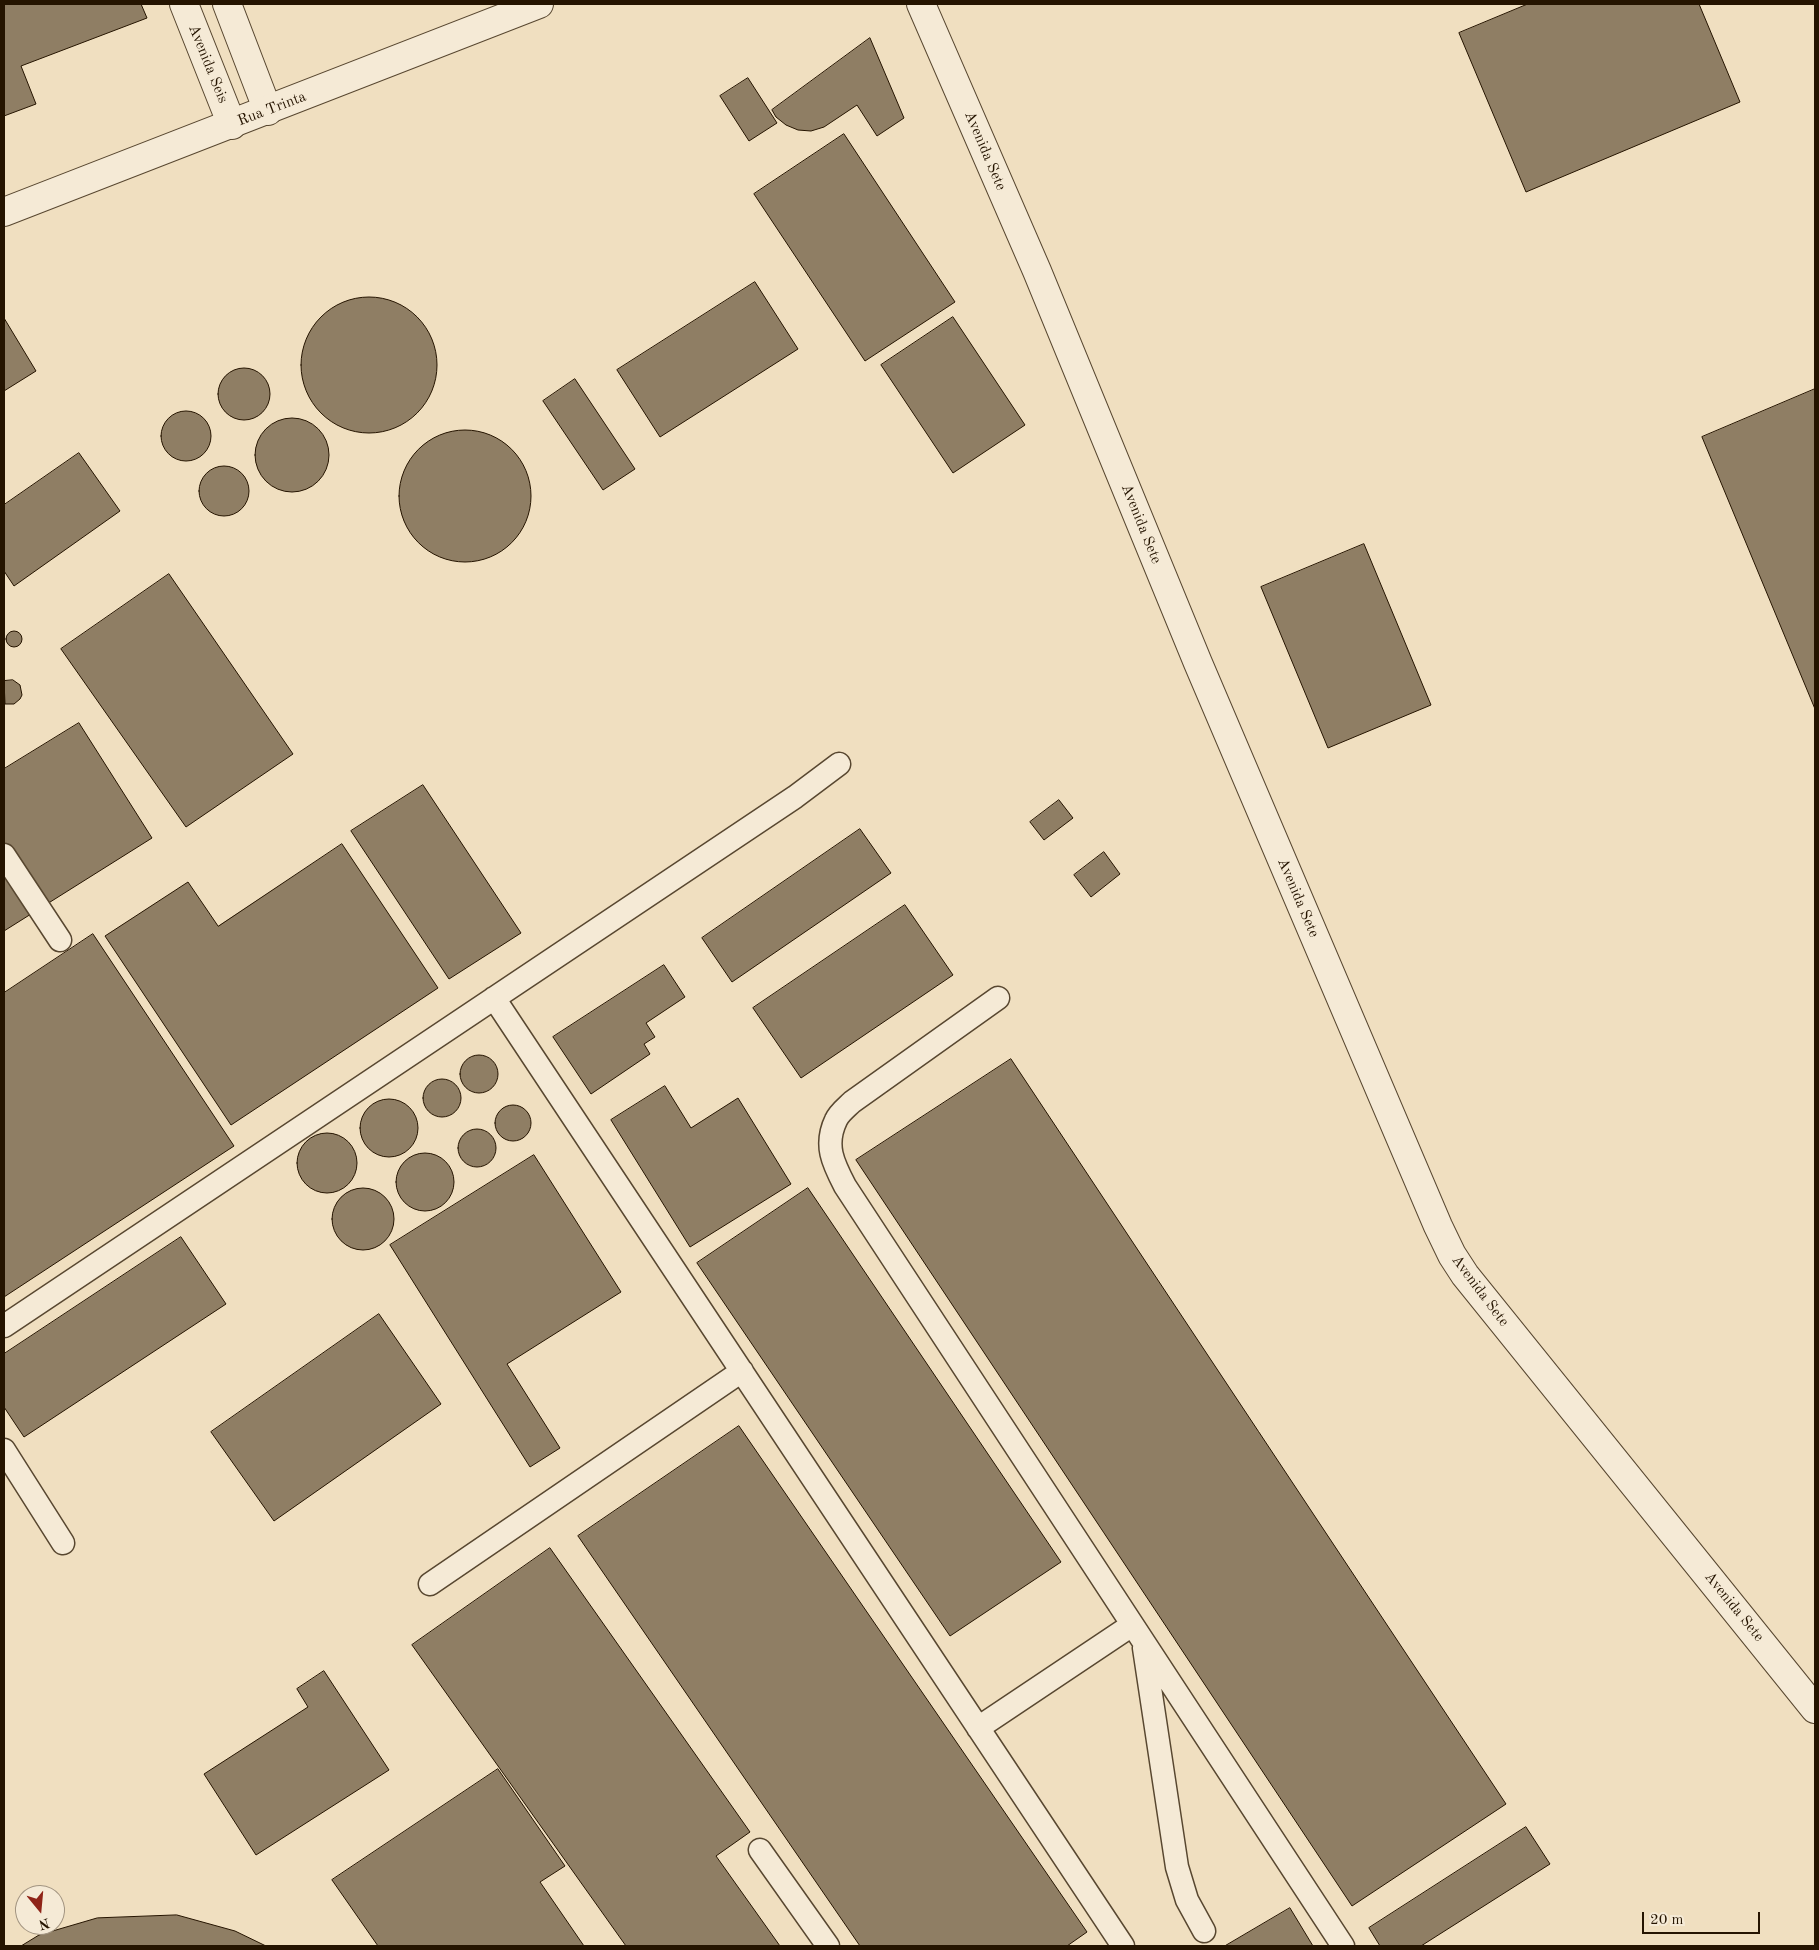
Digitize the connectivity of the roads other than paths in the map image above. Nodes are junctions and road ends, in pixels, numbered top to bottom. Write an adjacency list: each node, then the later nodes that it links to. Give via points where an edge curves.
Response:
1 (184, 4): 6 (street, Avenida Seis)
2 (227, 4): 5 (street)
3 (539, 4): 5 (street, Rua Trinta)
4 (921, 4): 19 (street, Avenida Sete, via 1452,1255)
5 (268, 111): 6 (street, Rua Trinta)
6 (232, 124): 7 (street, Rua Trinta)
7 (4, 212)
8 (839, 764): 11 (lane, via 795,797)
9 (4, 855): 10 (lane)
10 (60, 940)
11 (494, 998): 13 (lane); 14 (lane)
12 (998, 998): 18 (lane, via 852,1102 836,1119 830,1142 831,1160)
13 (4, 1326)
14 (742, 1371): 17 (lane); 20 (lane)
15 (4, 1450): 16 (lane)
16 (64, 1543)
17 (430, 1584)
18 (1138, 1633): 20 (lane); 22 (lane, via 1176,1867 1187,1900); 25 (lane)
19 (1815, 1709)
20 (978, 1728): 24 (lane)
21 (760, 1850): 23 (lane)
22 (1204, 1931)
23 (828, 1946)
24 (1123, 1946)
25 (1343, 1946)

